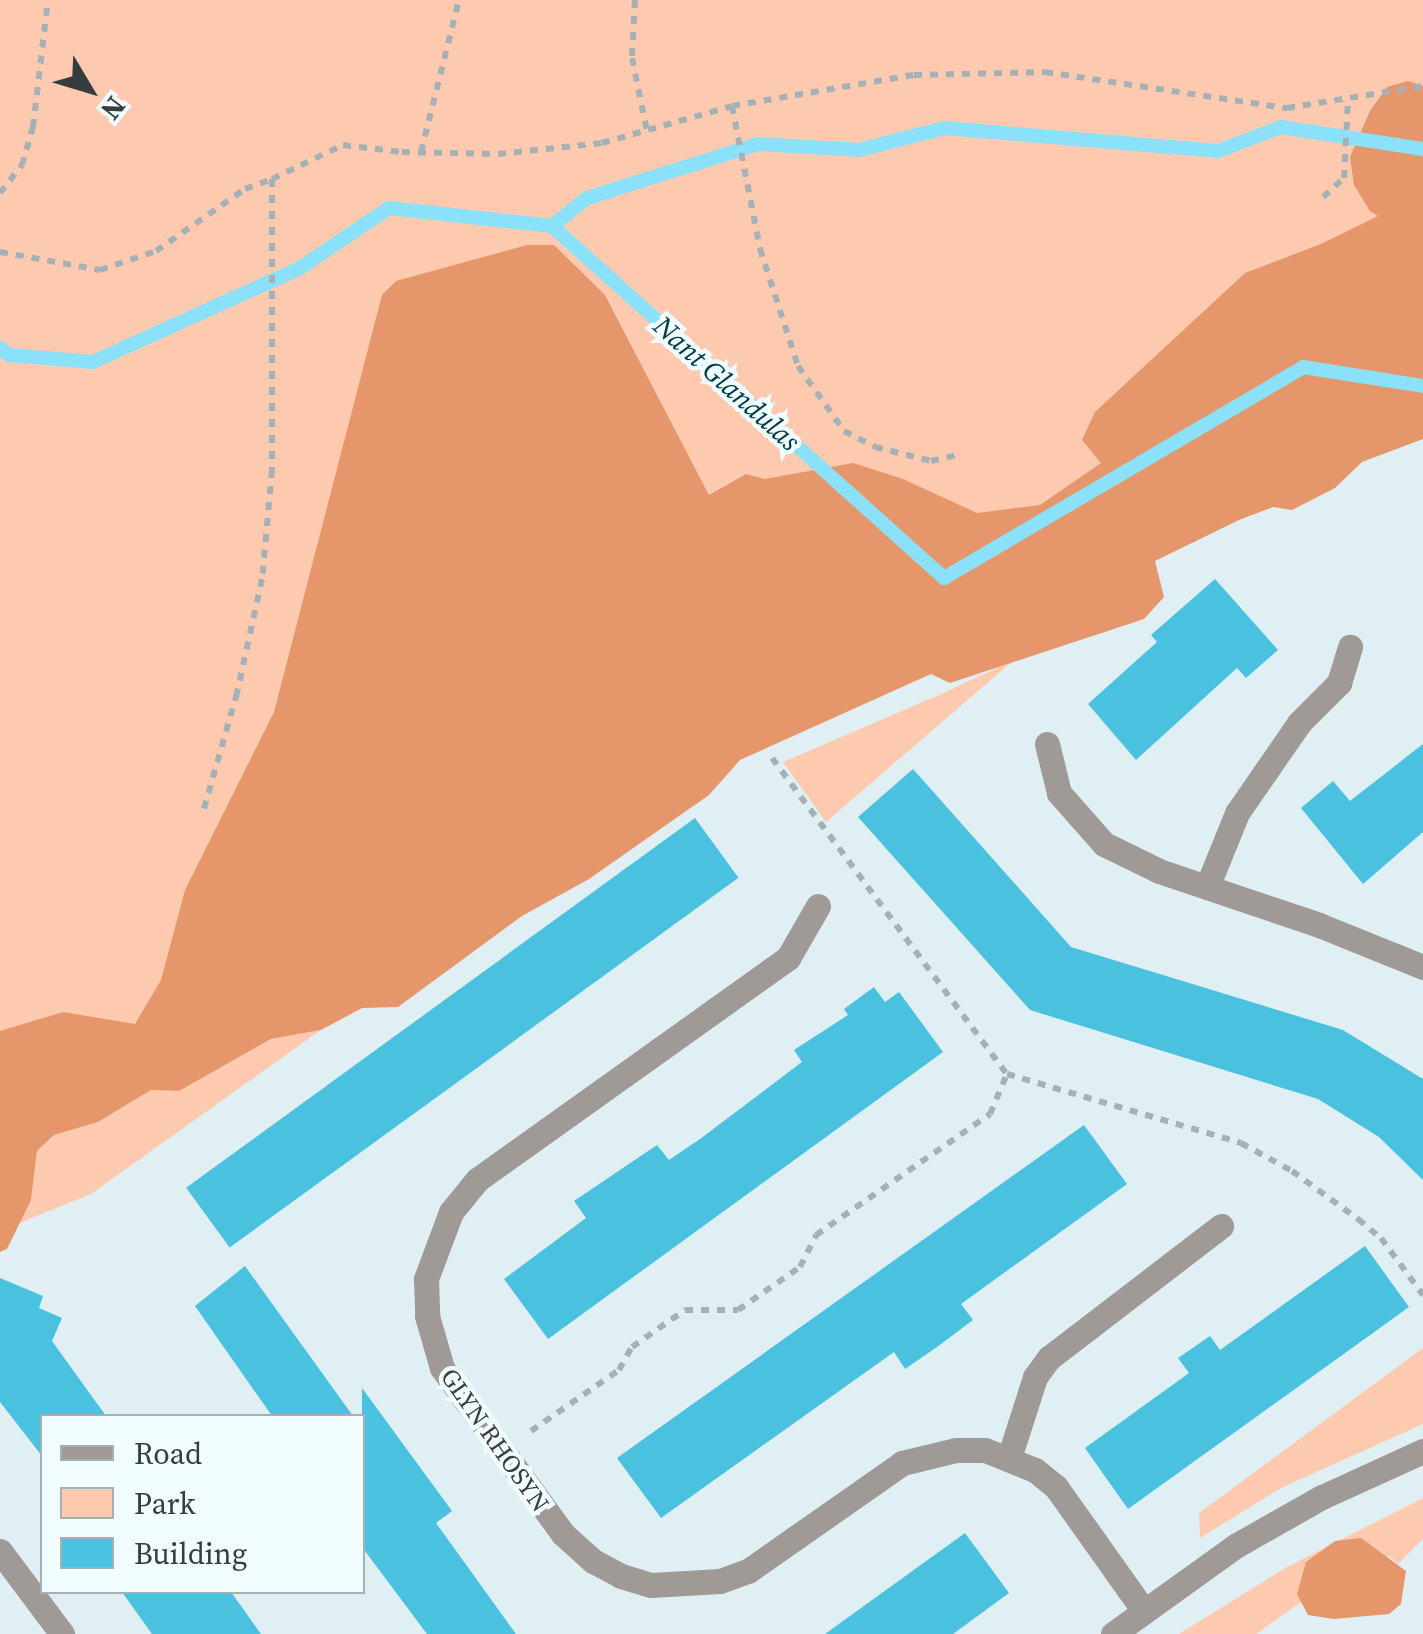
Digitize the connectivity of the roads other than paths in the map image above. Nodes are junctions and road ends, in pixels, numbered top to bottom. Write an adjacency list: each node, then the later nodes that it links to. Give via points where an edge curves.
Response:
1 (1350, 647): 3 (street, via 1340,682 1288,737 1237,813)
2 (1048, 744): 3 (street, via 1059,793 1104,844)
3 (1207, 887): 5 (street)
4 (818, 906): 8 (street, GLYN RHOSYN, via 788,958 477,1180 451,1212 426,1278 432,1344 442,1368 563,1534 593,1562 651,1585 720,1581 748,1570 902,1464 956,1450)
5 (1423, 967)
6 (1221, 1226): 8 (street, via 1049,1358 1035,1377)
7 (1423, 1451): 10 (street, via 1238,1545)
8 (1010, 1458): 10 (street, GLYN RHOSYN, via 1056,1487)
9 (0, 1550): 11 (street)
10 (1144, 1611): 12 (street)
11 (62, 1634)
12 (1112, 1634)

